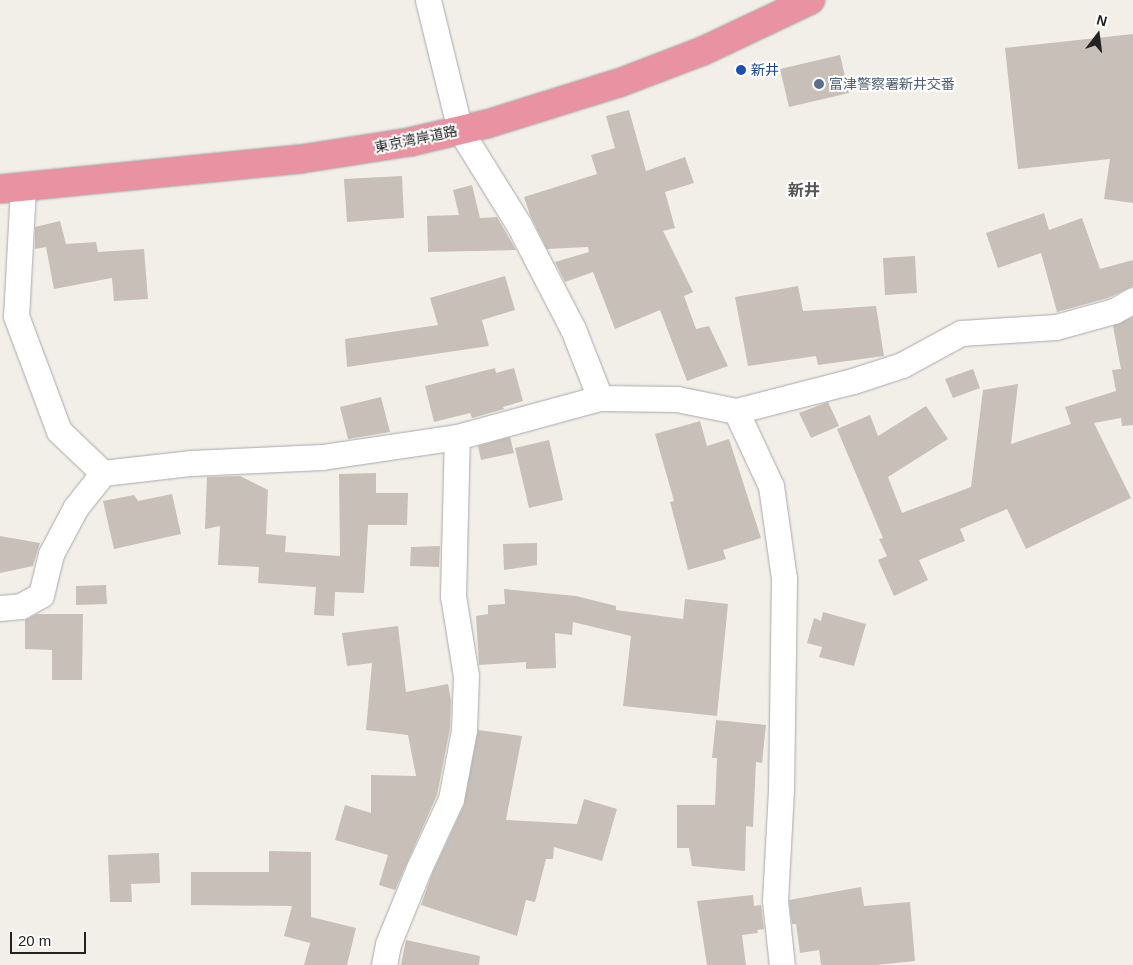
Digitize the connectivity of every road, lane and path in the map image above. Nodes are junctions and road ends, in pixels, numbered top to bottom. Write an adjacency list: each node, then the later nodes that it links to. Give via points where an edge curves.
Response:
1 (428, 0): 3 (street)
2 (811, 0): 3 (highway, 東京湾岸道路, via 703,52 619,83)
3 (460, 130): 4 (highway, 東京湾岸道路, via 410,142 301,160); 6 (street, via 519,225 573,329)
4 (12, 189): 9 (street, via 16,316 59,431)
5 (1133, 300): 7 (street, via 1114,311 1056,327 961,333 902,365)
6 (600, 398): 7 (street, via 678,399); 8 (street)
7 (736, 411): 12 (street, via 771,486 784,578 781,790 775,901)
8 (457, 437): 9 (street, via 322,457 191,463); 11 (street, via 453,596 466,676 464,730 451,799 408,893 388,944)
9 (103, 473): 10 (street, via 76,507 51,554 41,595 21,606)
10 (0, 608)
11 (384, 965)
12 (782, 965)

